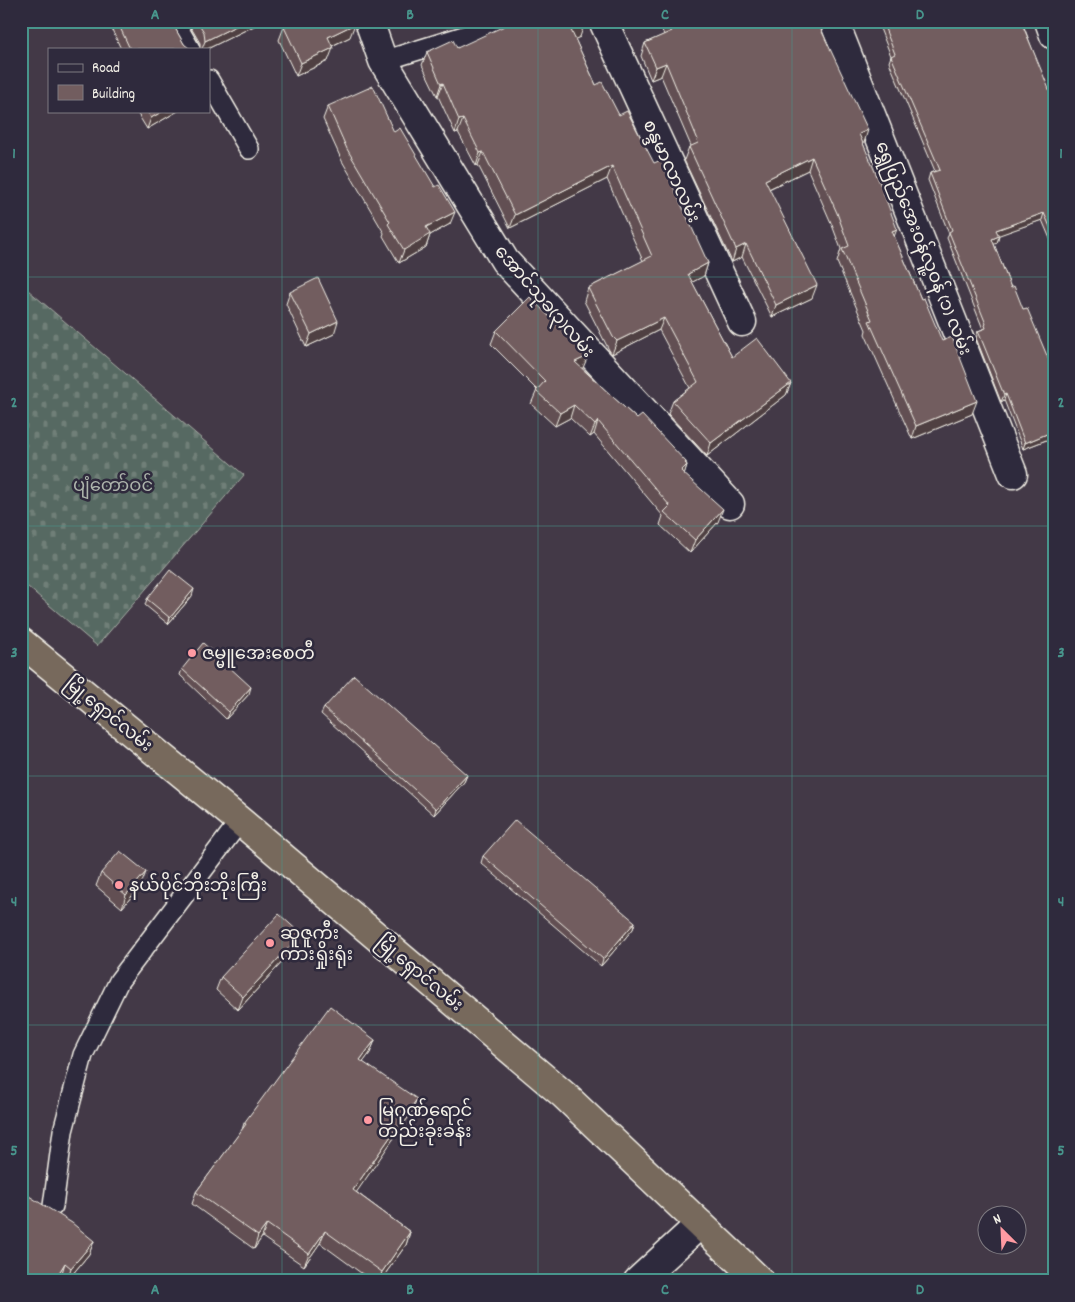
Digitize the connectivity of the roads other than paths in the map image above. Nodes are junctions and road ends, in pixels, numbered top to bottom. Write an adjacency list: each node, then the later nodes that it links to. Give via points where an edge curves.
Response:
1 (174, 21): 8 (lane)
2 (368, 21): 9 (street, အောင်သုခ(၃)လမ်း)
3 (512, 21): 9 (lane)
4 (603, 21): 12 (street, စန္ဒမာလာလမ်း)
5 (834, 21): 13 (street, ရွှေပြည်အေးဝန်လူ့ဝန် (၁) လမ်း)
6 (1049, 21): 7 (street)
7 (1054, 34)
8 (189, 48)
9 (383, 61): 14 (street, အောင်သုခ(၃)လမ်း, via 505,261)
10 (210, 82): 11 (lane)
11 (249, 149)
12 (742, 322)
13 (1013, 474)
14 (730, 504)
15 (21, 642): 16 (highway, မြို့ရှောင်လမ်း)
16 (240, 821): 17 (lane, via 115,989 83,1055 63,1131); 18 (highway, မြို့ရှောင်လမ်း, via 564,1095)
17 (53, 1206)
18 (700, 1224): 19 (street); 20 (highway, မြို့ရှောင်လမ်း)
19 (638, 1281)
20 (760, 1281)

